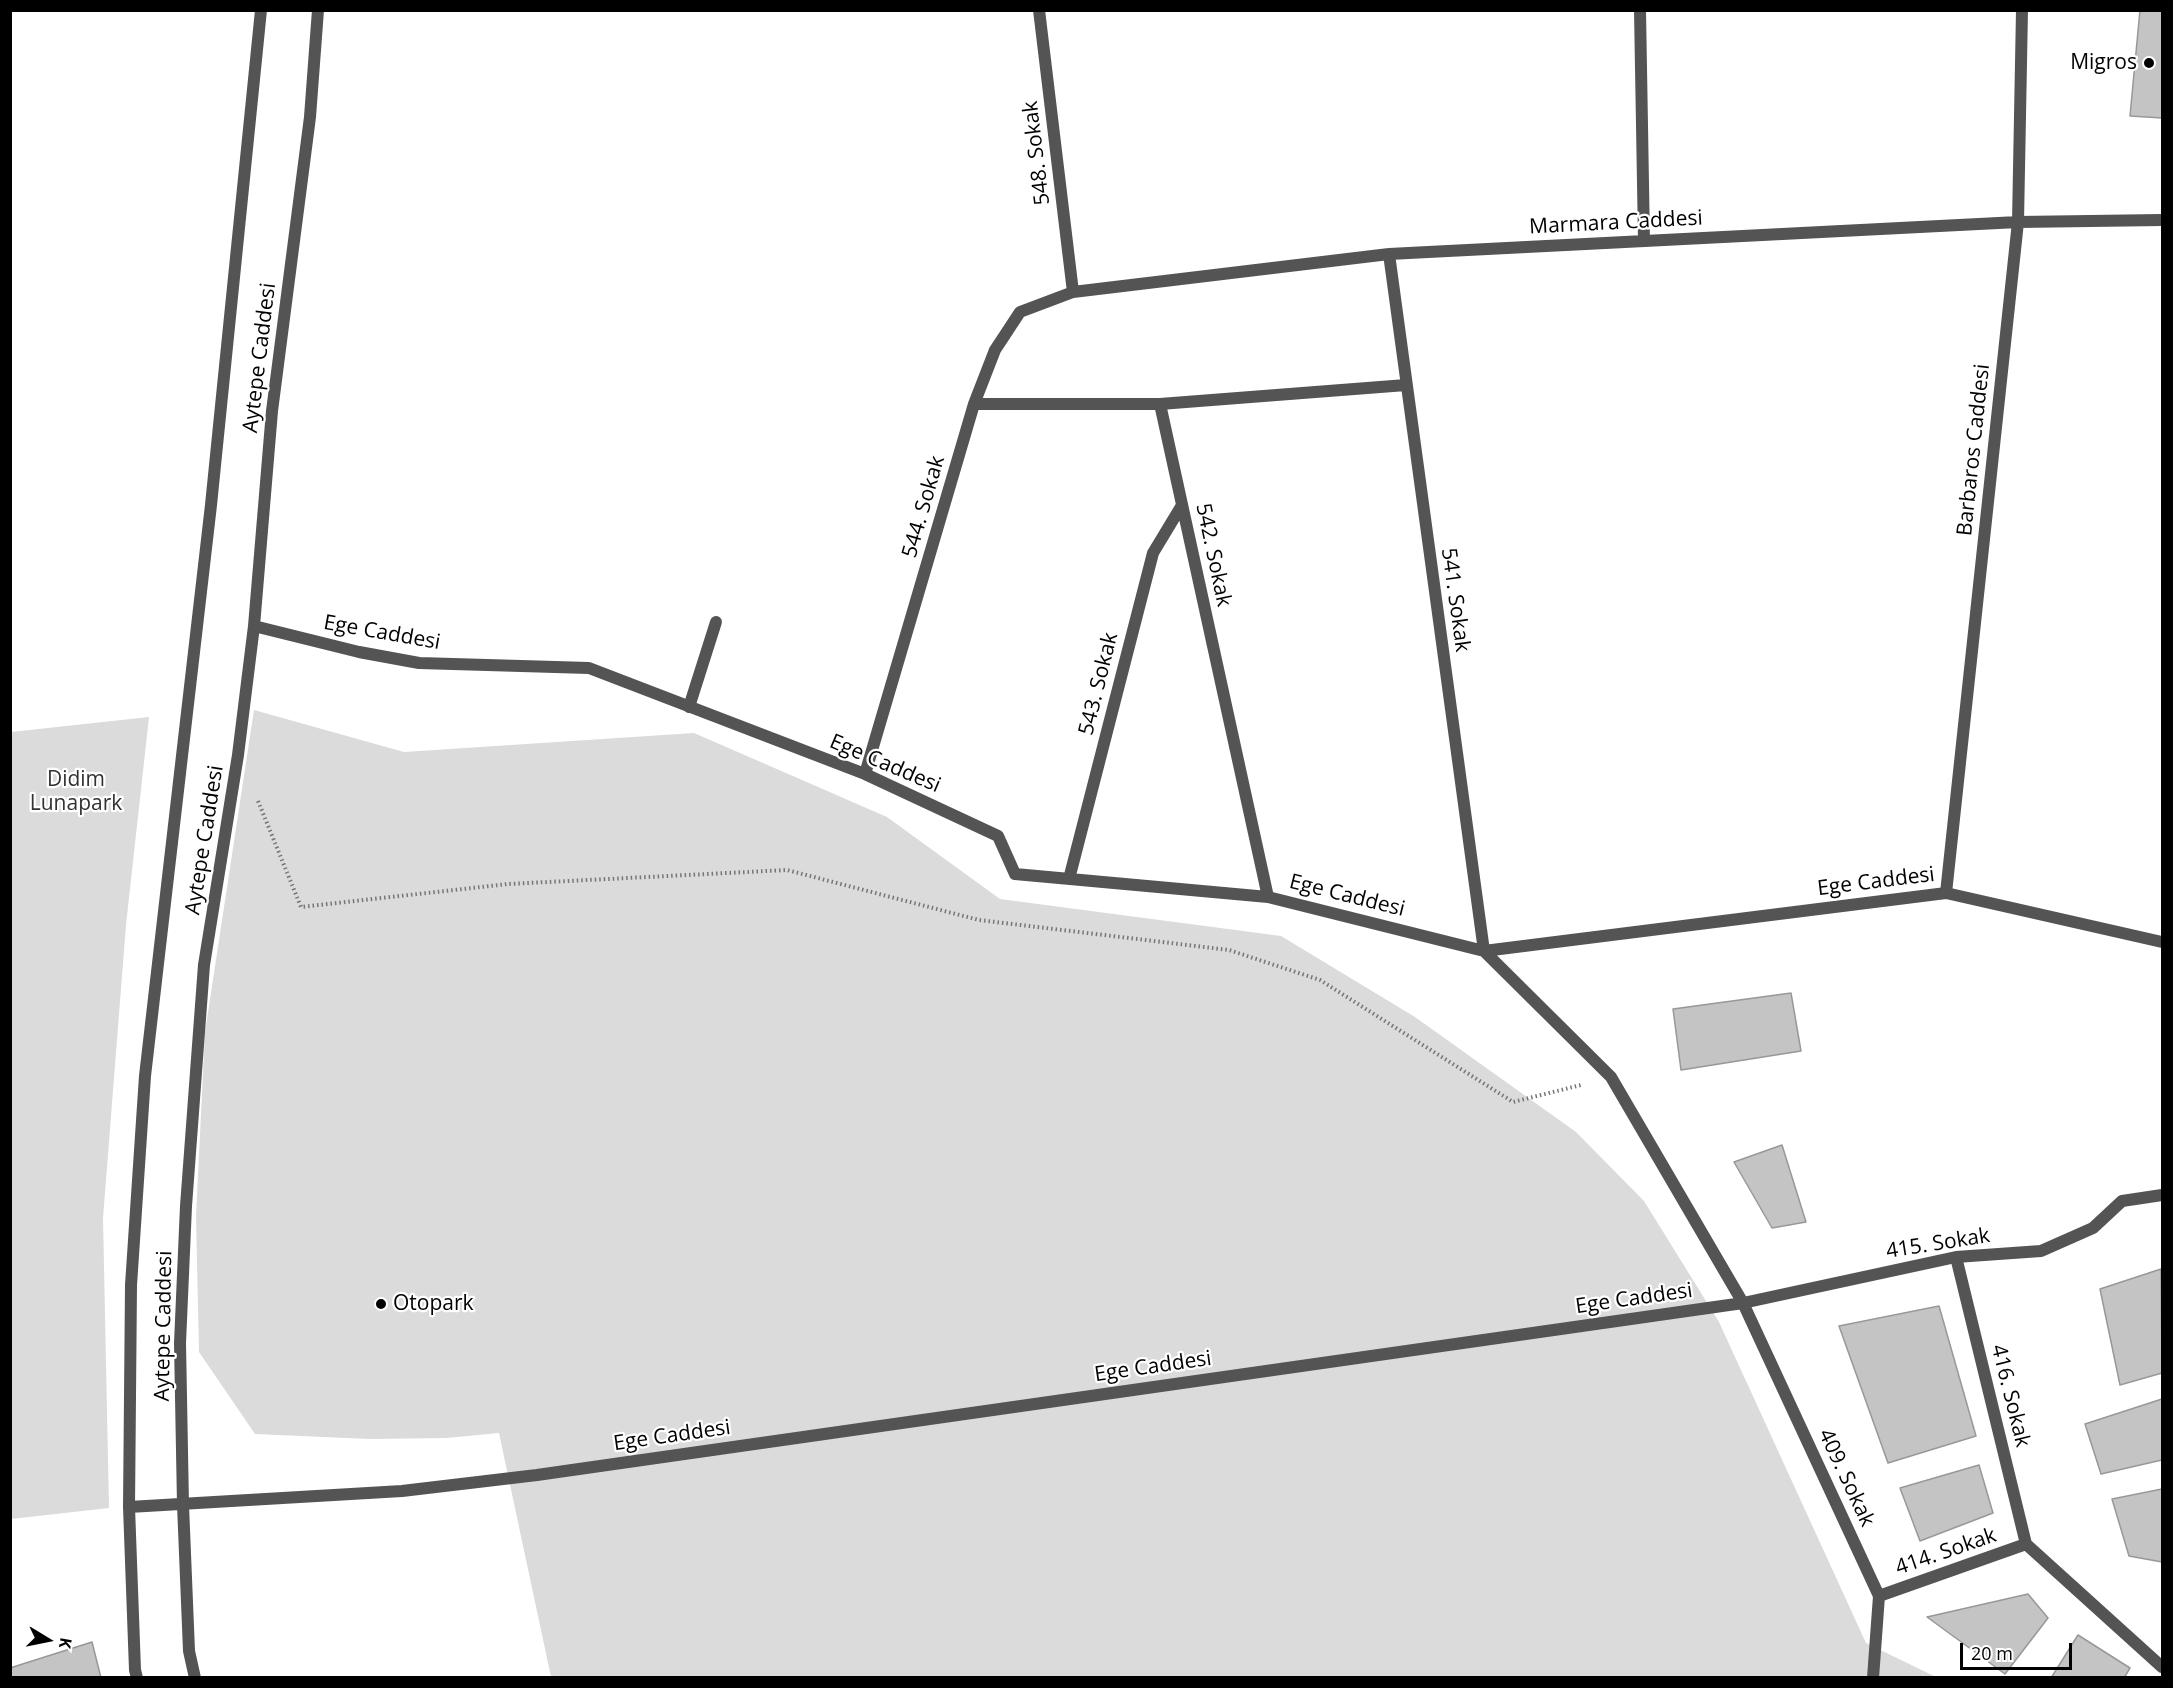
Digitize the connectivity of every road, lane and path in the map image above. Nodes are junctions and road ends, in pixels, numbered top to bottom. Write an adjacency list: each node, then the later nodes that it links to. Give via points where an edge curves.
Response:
1 (261, 10): 30 (street, Aytepe Caddesi, via 211,505 145,1076 131,1285)
2 (318, 10): 16 (street, Aytepe Caddesi, via 310,117 273,411)
3 (1039, 10): 10 (street, 548. Sokak)
4 (1640, 10): 8 (street)
5 (2022, 10): 7 (street, Barbaros Caddesi)
6 (2163, 220): 7 (street, Marmara Caddesi)
7 (2018, 222): 8 (street, Marmara Caddesi); 21 (street, Barbaros Caddesi)
8 (1644, 241): 9 (street, Marmara Caddesi)
9 (1389, 254): 10 (street, Marmara Caddesi); 11 (street, 541. Sokak)
10 (1073, 292): 12 (street, 544. Sokak, via 1020,312 995,350)
11 (1406, 385): 13 (street); 24 (street, 541. Sokak)
12 (974, 404): 13 (street); 18 (street, 544. Sokak)
13 (1160, 404): 14 (street, 542. Sokak)
14 (1182, 506): 20 (street, 543. Sokak, via 1153,553); 22 (street, 542. Sokak)
15 (716, 622): 17 (street)
16 (254, 626): 17 (street, Ege Caddesi, via 419,663 589,668); 29 (street, Aytepe Caddesi, via 204,965 180,1343)
17 (689, 707): 18 (street, Ege Caddesi)
18 (865, 774): 20 (street, Ege Caddesi, via 998,836 1015,874)
19 (256, 798): 25 (path, via 302,907 508,884 787,870 979,920 1229,950 1320,980 1513,1102)
20 (1069, 879): 22 (street, Ege Caddesi)
21 (1946, 893): 23 (street, Ege Caddesi); 24 (street, Ege Caddesi)
22 (1268, 897): 24 (street, Ege Caddesi)
23 (2163, 942)
24 (1484, 951): 25 (street)
25 (1611, 1077): 28 (street)
26 (2163, 1195): 27 (street, 415. Sokak, via 2122,1201 2093,1228 2041,1251)
27 (1956, 1257): 28 (street, 415. Sokak); 31 (street, 416. Sokak)
28 (1743, 1303): 29 (street, Ege Caddesi, via 537,1475 402,1491); 32 (street, 409. Sokak)
29 (183, 1505): 30 (street, Ege Caddesi); 35 (street, Aytepe Caddesi, via 189,1651)
30 (129, 1507): 34 (street, Aytepe Caddesi)
31 (2026, 1544): 32 (street, 414. Sokak); 33 (street)
32 (1879, 1596): 36 (street, 409. Sokak)
33 (2163, 1667)
34 (137, 1677)
35 (195, 1677)
36 (1873, 1677)

